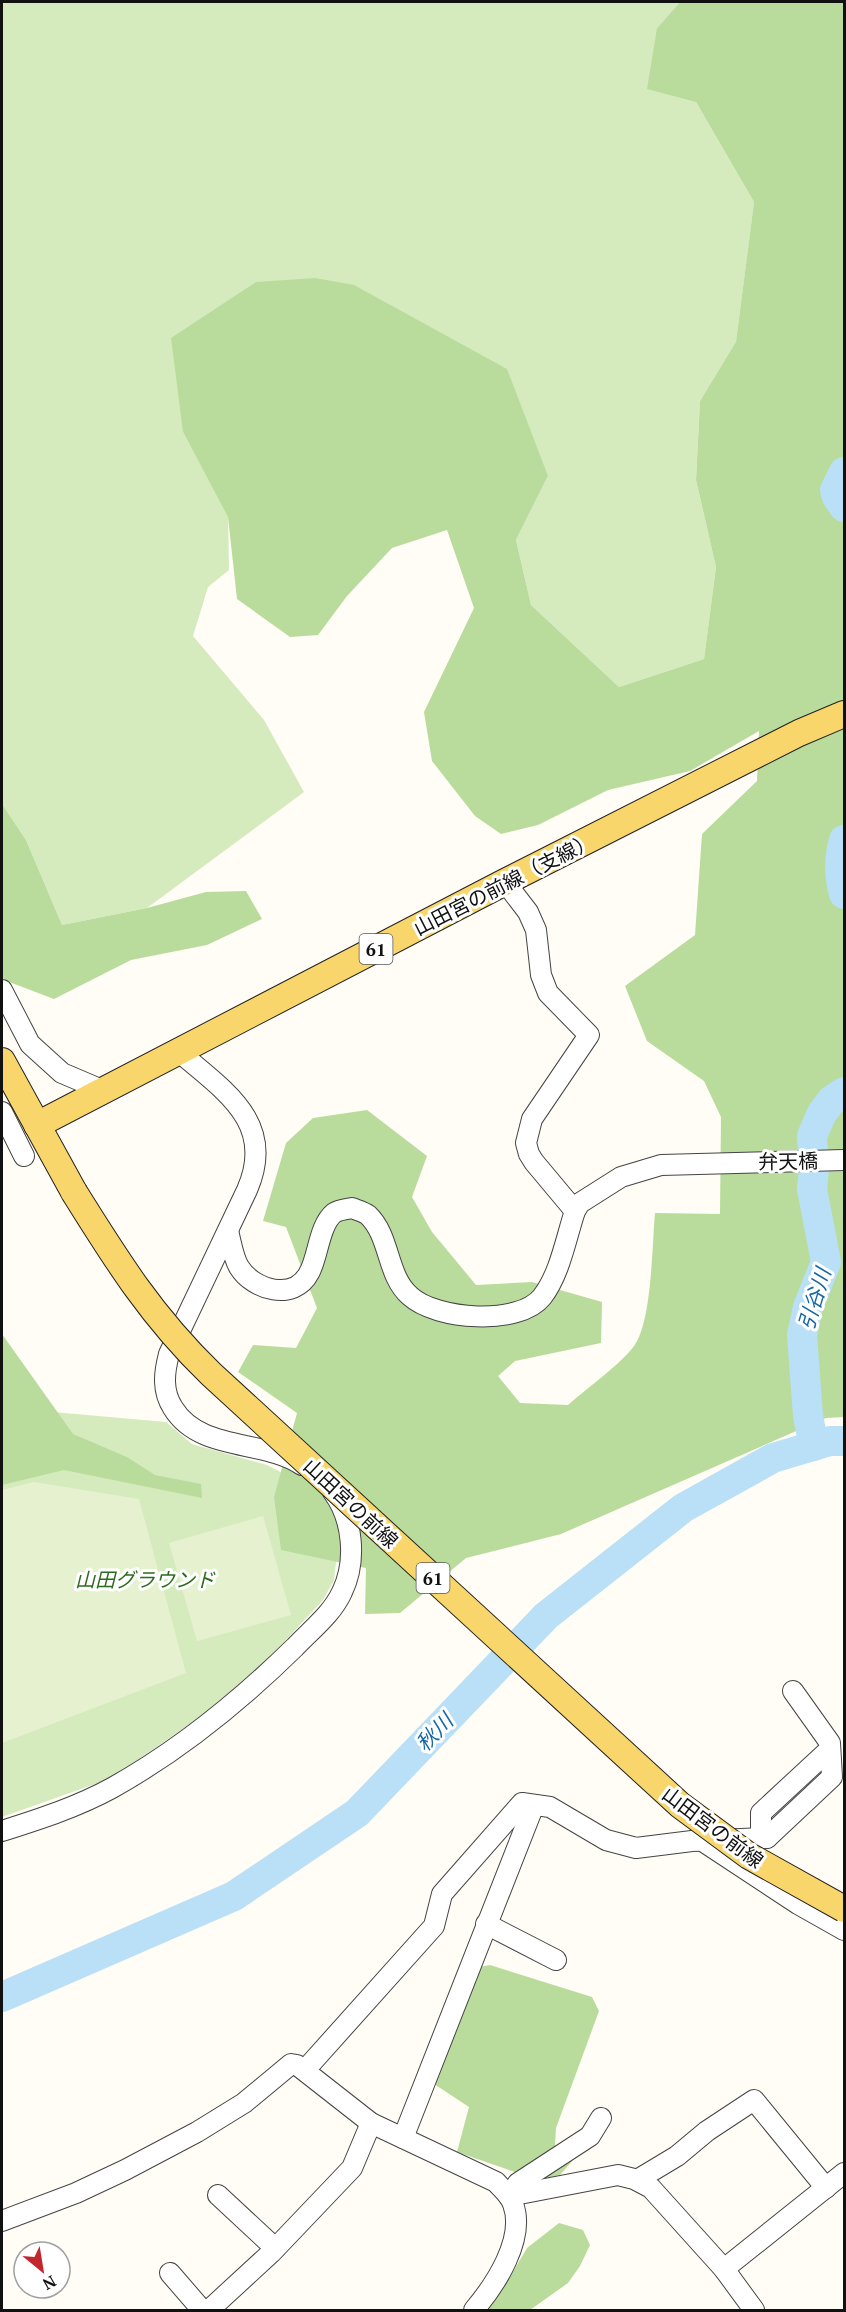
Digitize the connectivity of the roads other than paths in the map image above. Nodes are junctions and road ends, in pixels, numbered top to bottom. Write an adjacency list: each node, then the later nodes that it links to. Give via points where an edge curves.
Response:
1 (844, 714): 2 (main road, 山田宮の前線（支線） / 61)
2 (505, 882): 4 (main road, 山田宮の前線（支線） / 61); 10 (street, via 528,912 536,930 541,975 548,993 589,1035 532,1119 526,1143 534,1162)
3 (2, 990): 6 (street, via 30,1044 45,1060 62,1073)
4 (178, 1051): 6 (main road, 山田宮の前線（支線） / 61); 11 (street, via 240,1107 253,1132 257,1155 254,1172)
5 (2, 1060): 8 (main road, 山田宮の前線 / 61)
6 (102, 1090): 8 (main road, 山田宮の前線（支線） / 61)
7 (2, 1112): 8 (street, via 21,1164)
8 (41, 1133): 16 (main road, 山田宮の前線 / 61, bridge, via 137,1291 212,1374 685,1810 749,1856)
9 (844, 1160): 10 (street, 弁天橋, via 647,1168 621,1177 580,1203)
10 (575, 1211): 11 (street, via 553,1277 537,1303 525,1310 480,1316 444,1313 410,1296 394,1272 381,1234 368,1215 352,1208 334,1213 324,1228 309,1274 299,1284 282,1290 255,1284 239,1267)
11 (228, 1231): 14 (street, via 169,1354 164,1375 168,1399 183,1422 199,1432 295,1460 326,1483 340,1502 350,1536 351,1559 344,1589 323,1620 266,1676 206,1726 111,1788 77,1805)
12 (793, 1691): 15 (street, via 830,1743 832,1777 766,1838)
13 (528, 1804): 15 (street, via 550,1807 606,1840 636,1848); 17 (street); 20 (street, via 442,1894 434,1926)
14 (2, 1831)
15 (704, 1842): 18 (street, via 798,1904)
16 (844, 1909)
17 (486, 1924): 19 (street); 23 (street)
18 (844, 1929)
19 (556, 1960)
20 (305, 2070): 22 (street); 29 (street, via 291,2064 244,2103 197,2132 76,2193)
21 (601, 2118): 28 (street, via 590,2136 518,2183)
22 (371, 2123): 23 (street); 30 (street, via 352,2168)
23 (403, 2138): 28 (street, via 496,2182)
24 (844, 2173): 26 (street)
25 (637, 2180): 26 (street, via 754,2100); 28 (street, via 618,2175); 31 (street, via 651,2188)
26 (826, 2188): 31 (street)
27 (218, 2196): 30 (street)
28 (509, 2196): 35 (street, via 515,2224 511,2249)
29 (2, 2222)
30 (275, 2248): 34 (street)
31 (724, 2269): 36 (street)
32 (170, 2273): 33 (street)
33 (202, 2310)
34 (209, 2310)
35 (474, 2310)
36 (754, 2310)

